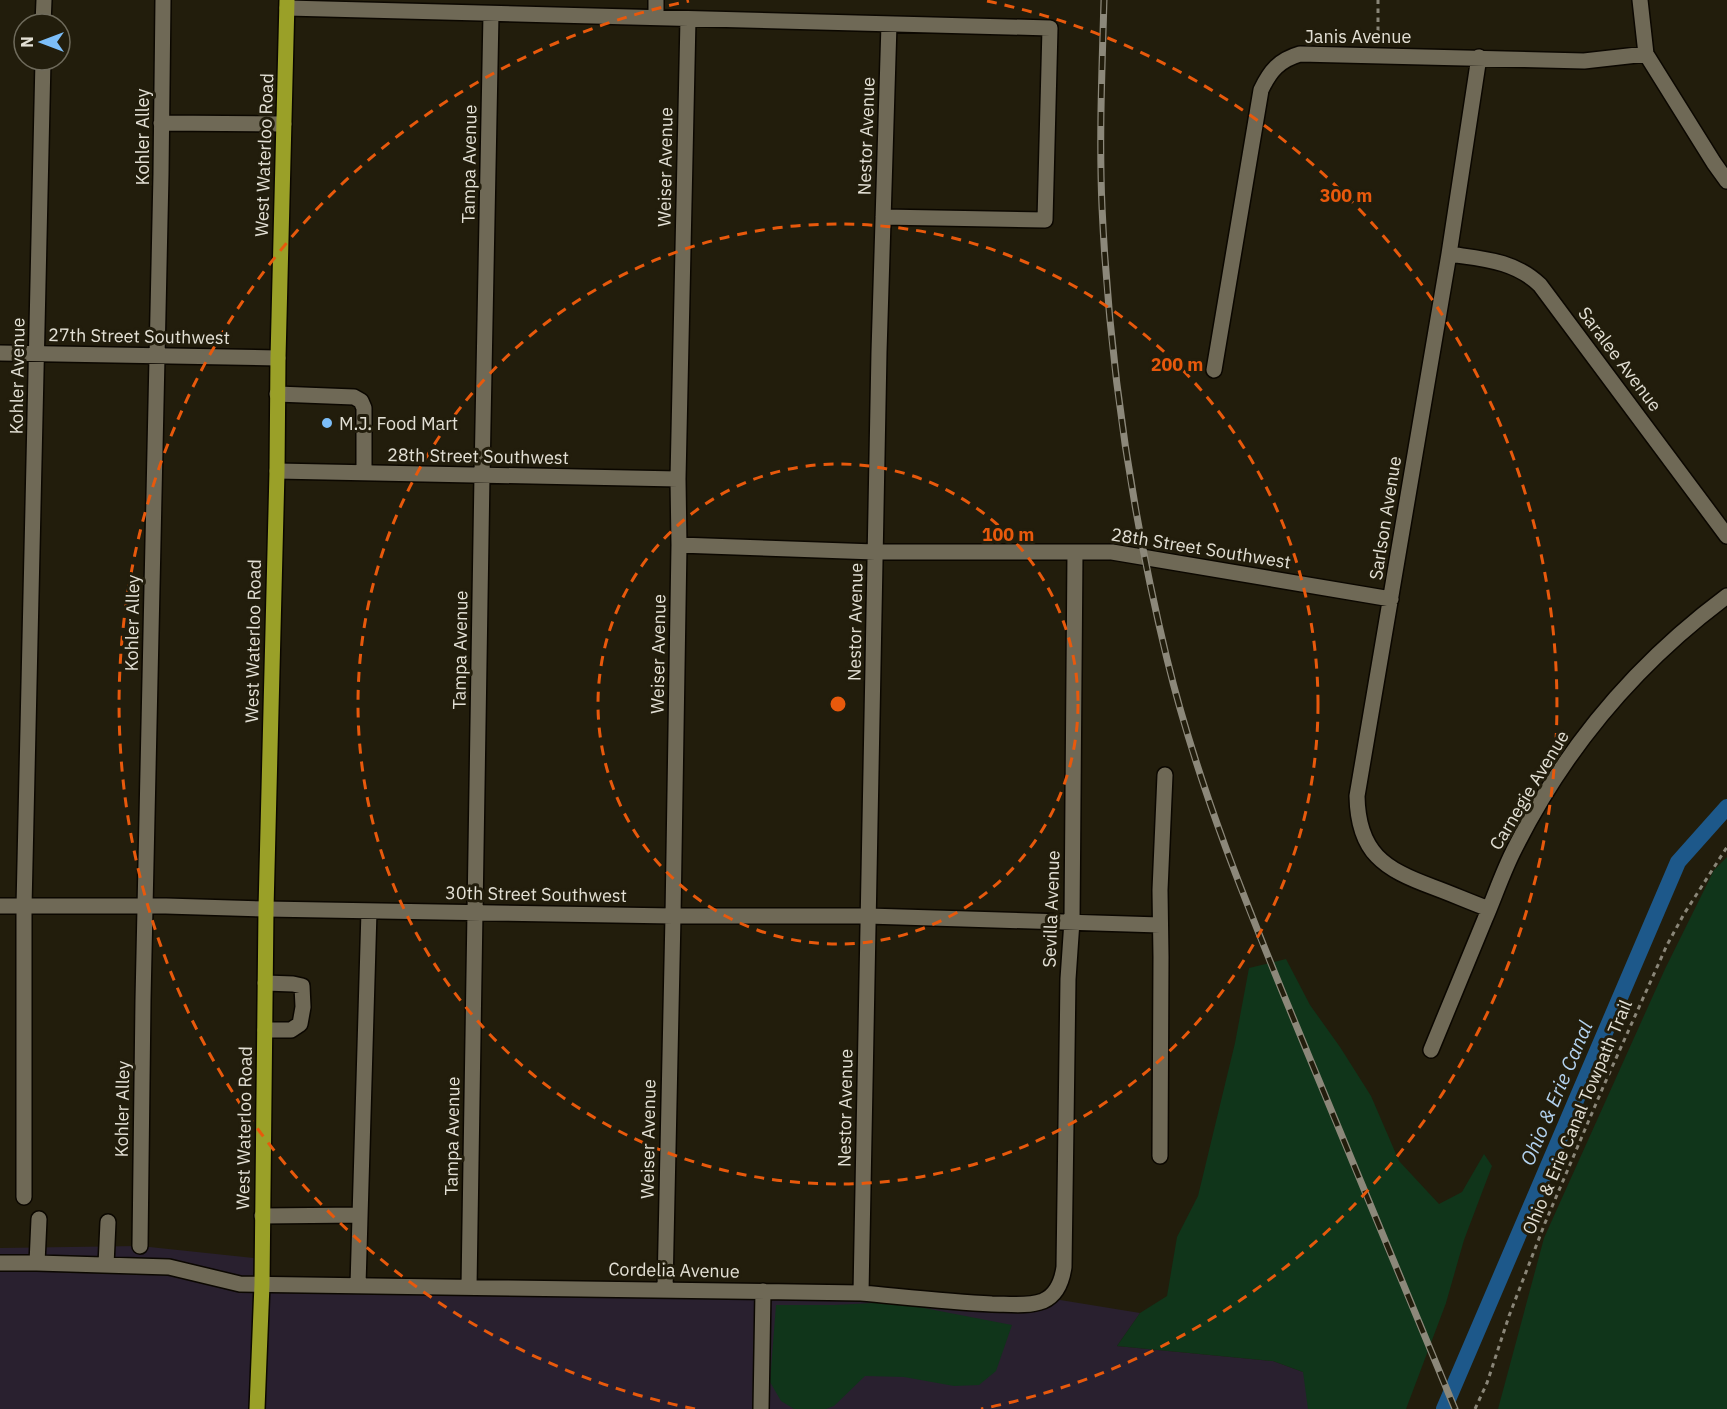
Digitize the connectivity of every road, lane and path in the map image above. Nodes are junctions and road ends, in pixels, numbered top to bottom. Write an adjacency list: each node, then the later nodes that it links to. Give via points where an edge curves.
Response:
1 (162, 0): 15 (street, Kohler Alley)
2 (656, 0): 8 (street)
3 (1378, 0): 11 (path)
4 (1640, 0): 12 (street)
5 (287, 4): 6 (street); 16 (main road, West Waterloo Road)
6 (450, 6): 7 (street)
7 (491, 14): 8 (street); 28 (street, Tampa Avenue)
8 (656, 17): 9 (street)
9 (688, 18): 10 (street); 29 (street, Weiser Avenue)
10 (889, 24): 18 (street, Nestor Avenue); 18 (street, via 1050,28 1045,220)
11 (1377, 54): 13 (street, Janis Avenue); 24 (street, Janis Avenue, via 1300,54 1288,57 1268,75 1261,90)
12 (1646, 54): 13 (street, Janis Avenue, via 1584,61); 17 (street)
13 (1479, 57): 19 (street, Sarlson Avenue)
14 (43, 72): 21 (street, Kohler Avenue)
15 (161, 123): 16 (street); 22 (street, Kohler Alley)
16 (284, 124): 23 (main road, West Waterloo Road)
17 (1727, 181)
18 (883, 217): 32 (street, Nestor Avenue)
19 (1449, 254): 30 (street, Saralee Avenue, via 1519,268 1540,285); 35 (street, Sarlson Avenue)
20 (0, 353): 21 (street, 27th Street Southwest)
21 (38, 353): 22 (street, 27th Street Southwest); 40 (street, Kohler Avenue)
22 (156, 356): 23 (street, 27th Street Southwest); 39 (street, Kohler Alley)
23 (278, 358): 25 (main road, West Waterloo Road)
24 (1214, 370)
25 (277, 394): 26 (main road, West Waterloo Road); 27 (street, via 354,397 361,401)
26 (277, 471): 27 (street, 28th Street Southwest); 41 (main road, West Waterloo Road)
27 (364, 473): 28 (street, 28th Street Southwest)
28 (482, 475): 29 (street, 28th Street Southwest); 44 (street, Tampa Avenue)
29 (678, 479): 31 (street, Weiser Avenue)
30 (1727, 536)
31 (679, 545): 32 (street, 28th Street Southwest); 45 (street, Weiser Avenue)
32 (875, 552): 33 (street, 28th Street Southwest); 46 (street, Nestor Avenue)
33 (1076, 552): 35 (street, 28th Street Southwest, via 1112,552); 47 (street, Sevilla Avenue)
34 (1727, 596): 42 (street, Carnegie Avenue, via 1664,648 1592,726 1515,847)
35 (1391, 599): 42 (street, Sarlson Avenue, via 1357,796 1360,824 1371,849 1390,868)
36 (1165, 775): 48 (street)
37 (1727, 847): 71 (path, Ohio & Erie Canal Towpath Trail, via 1667,945 1545,1223)
38 (0, 906): 40 (street, 30th Street Southwest)
39 (146, 906): 40 (street, 30th Street Southwest); 41 (street, 30th Street Southwest); 58 (street, Kohler Alley)
40 (24, 907): 53 (street, Kohler Avenue)
41 (266, 909): 43 (street, 30th Street Southwest); 49 (main road, West Waterloo Road)
42 (1489, 909): 51 (street, Carnegie Avenue)
43 (369, 911): 44 (street, 30th Street Southwest); 54 (street)
44 (476, 912): 45 (street, 30th Street Southwest); 65 (street, Tampa Avenue)
45 (673, 915): 46 (street, 30th Street Southwest); 66 (street, Weiser Avenue)
46 (868, 916): 47 (street, 30th Street Southwest); 68 (street, Nestor Avenue)
47 (1072, 921): 48 (street, 30th Street Southwest); 62 (street, Sevilla Avenue)
48 (1160, 925): 52 (street)
49 (265, 983): 50 (main road, West Waterloo Road); 50 (street, via 302,986 303,1007 300,1024 291,1030)
50 (265, 1030): 55 (main road, West Waterloo Road)
51 (1431, 1050)
52 (1160, 1156)
53 (24, 1197)
54 (360, 1215): 55 (street); 64 (street)
55 (262, 1216): 63 (main road, West Waterloo Road)
56 (39, 1219): 60 (street)
57 (108, 1222): 61 (street)
58 (140, 1246)
59 (0, 1263): 60 (street, Cordelia Avenue)
60 (37, 1263): 61 (street, Cordelia Avenue)
61 (106, 1265): 63 (street, Cordelia Avenue, via 170,1267 240,1284)
62 (1064, 1267): 68 (street, Cordelia Avenue, via 1057,1289 1044,1301 1032,1304 945,1302)
63 (262, 1284): 64 (street, Cordelia Avenue); 69 (main road, West Waterloo Road)
64 (358, 1285): 65 (street, Cordelia Avenue)
65 (468, 1287): 66 (street, Cordelia Avenue)
66 (664, 1289): 67 (street, Cordelia Avenue)
67 (763, 1291): 68 (street, Cordelia Avenue); 70 (street)
68 (861, 1293)
69 (257, 1409)
70 (761, 1409)
71 (1475, 1409)

